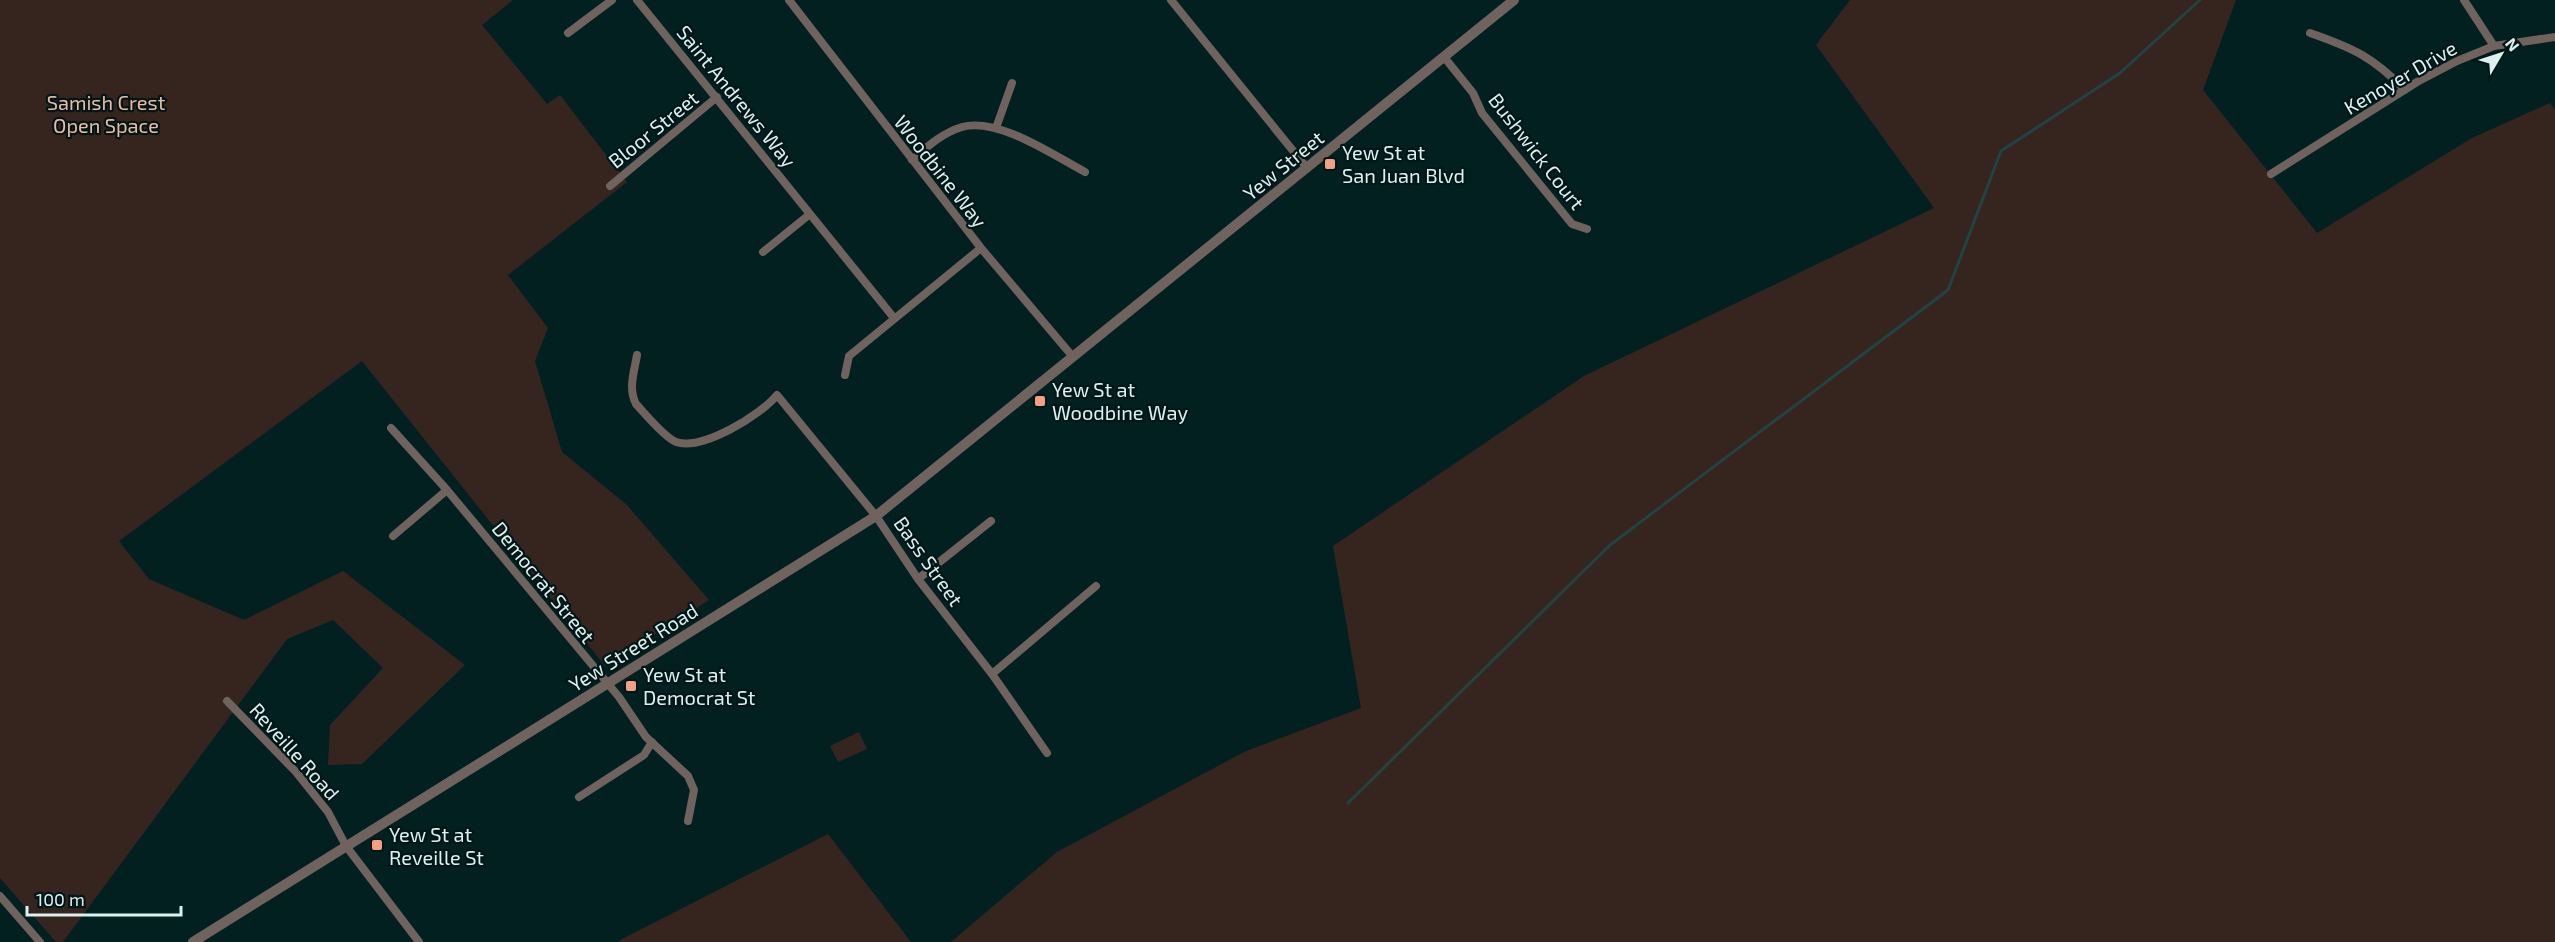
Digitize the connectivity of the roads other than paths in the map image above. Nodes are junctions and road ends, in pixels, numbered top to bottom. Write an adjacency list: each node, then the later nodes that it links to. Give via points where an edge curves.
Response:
1 (612, 0): 7 (street)
2 (637, 0): 14 (street, Saint Andrews Way)
3 (789, 0): 16 (street, Woodbine Way)
4 (1171, 0): 17 (street)
5 (1514, 0): 11 (street, Yew Street)
6 (2464, 0): 10 (street)
7 (568, 33)
8 (2310, 33): 13 (street, via 2378,63)
9 (2555, 38): 10 (street, Kenoyer Drive)
10 (2494, 46): 13 (street, Kenoyer Drive)
11 (1444, 57): 17 (street, Yew Street); 22 (street, Bushwick Court, via 1473,93 1482,113 1572,224)
12 (1012, 83): 15 (street)
13 (2405, 90): 19 (street, Kenoyer Drive)
14 (717, 97): 20 (street, Bloor Street); 21 (street, Saint Andrews Way)
15 (996, 128): 16 (street, via 962,127 931,143); 18 (street)
16 (912, 160): 23 (street, Woodbine Way)
17 (1307, 168): 27 (street, Yew Street)
18 (1085, 172)
19 (2271, 174)
20 (610, 186)
21 (810, 214): 24 (street); 25 (street, Saint Andrews Way)
22 (1587, 229)
23 (981, 248): 25 (street); 27 (street, Woodbine Way)
24 (763, 252)
25 (894, 318): 28 (street, via 849,356)
26 (637, 356): 31 (street, Bass Street, via 630,390 633,398 673,441 685,444 718,434 755,415 777,395)
27 (1073, 357): 31 (street, Yew Street Road)
28 (845, 375)
29 (391, 428): 30 (street, Democrat Street)
30 (447, 490): 33 (street); 37 (street, Democrat Street)
31 (876, 516): 34 (street, Bass Street); 37 (street, Yew Street Road)
32 (990, 521): 34 (street)
33 (393, 536)
34 (918, 579): 36 (street, Bass Street)
35 (1096, 586): 36 (street)
36 (992, 674): 40 (street, Bass Street)
37 (607, 685): 39 (street, Democrat Street); 43 (street, Yew Street Road)
38 (227, 701): 43 (street, Reveille Road, via 315,796)
39 (652, 742): 41 (street, via 644,755); 42 (street, Democrat Street, via 688,776 694,790)
40 (1047, 753)
41 (579, 797)
42 (688, 821)
43 (346, 846): 46 (street, Yew Street Road); 47 (street, Reveille Road)
44 (0, 896): 45 (street)
45 (40, 942)
46 (193, 942)
47 (419, 942)

